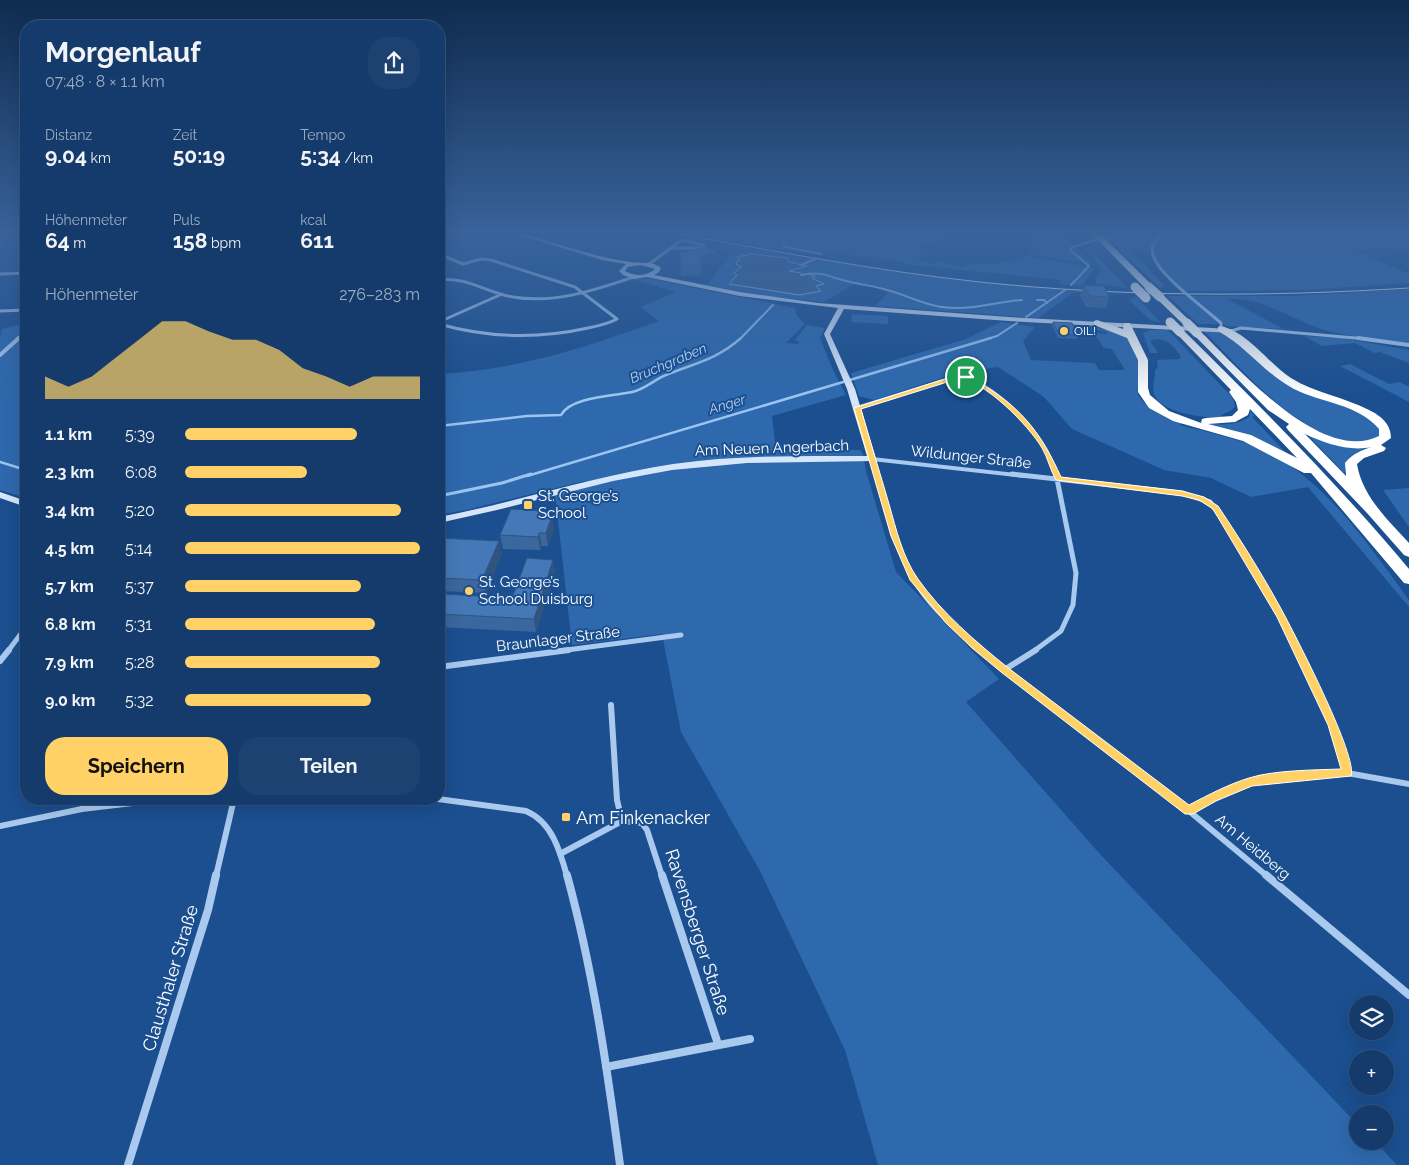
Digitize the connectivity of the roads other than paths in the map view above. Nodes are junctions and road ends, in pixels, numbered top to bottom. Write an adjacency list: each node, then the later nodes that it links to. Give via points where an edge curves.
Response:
1 (479, 286): 8 (street)
2 (573, 286): 9 (street)
3 (604, 286): 9 (street)
4 (705, 286): 10 (main road, via 775,300)
5 (1134, 286): 16 (highway, bridge, via 1164,316)
6 (1148, 286): 16 (highway, bridge)
7 (1178, 286): 18 (street, bridge)
8 (503, 294): 9 (street, via 545,298); 13 (street)
9 (584, 294): 15 (street, via 617,319 568,332 528,336 479,334)
10 (842, 307): 14 (main road); 24 (main road, Am Heidberg, via 827,334)
11 (20, 310): 12 (street)
12 (0, 312)
13 (445, 320)
14 (1097, 324): 17 (highway, via 1123,332)
15 (445, 325)
16 (1184, 328): 22 (highway); 23 (highway, bridge, via 1197,333)
17 (1131, 329): 18 (main road); 22 (highway, via 1151,370 1152,398 1173,413 1211,421 1240,417 1245,407); 27 (highway, via 1146,368 1141,390 1155,406 1180,419 1266,446)
18 (1226, 330): 20 (street, via 1241,328 1331,335); 23 (highway, via 1288,382 1373,417 1385,429 1386,438 1361,444 1321,436 1295,423); 30 (highway, via 1238,334 1293,381 1366,410 1388,423 1395,436 1394,441 1360,455 1351,464 1353,477)
19 (20, 337): 21 (street)
20 (1409, 345)
21 (0, 355)
22 (1227, 379): 27 (highway)
23 (1266, 401): 30 (highway)
24 (857, 408): 25 (main road, Am Heidberg); 26 (street, via 956,377 966,377 999,398 1024,420 1045,448)
25 (872, 459): 26 (street, Wildunger Straße); 31 (main road, Am Neuen Angerbach, via 759,460 688,465 626,476); 38 (street, Am Heidberg, via 895,536 914,580 949,621)
26 (1058, 479): 38 (street, via 1076,572 1073,605 1061,631); 40 (street, Wildunger Straße, via 1182,493 1201,498 1216,508 1282,617 1333,725)
27 (1328, 483): 33 (highway)
28 (0, 495): 29 (main road)
29 (20, 502)
30 (1372, 510): 32 (highway)
31 (445, 519)
32 (1409, 552)
33 (1409, 579)
34 (20, 635): 36 (street)
35 (681, 635): 37 (street, Braunlager Straße)
36 (0, 660)
37 (445, 666)
38 (1004, 670): 47 (street, Am Heidberg)
39 (611, 705): 48 (street, via 617,800)
40 (1347, 773): 41 (street); 47 (street, via 1251,782)
41 (1409, 784)
42 (445, 800): 50 (street, via 526,811 537,816 545,824)
43 (84, 805): 46 (street)
44 (116, 805): 46 (street)
45 (233, 805): 55 (street, Clausthaler Straße, via 208,910)
46 (82, 809): 49 (street)
47 (1189, 811): 51 (street, Am Heidberg)
48 (622, 821): 50 (street); 53 (street, Ravensberger Straße, via 642,823 647,830)
49 (0, 826)
50 (560, 854): 54 (street, via 583,935)
51 (1409, 996)
52 (750, 1039): 53 (street)
53 (718, 1044): 54 (street)
54 (606, 1067): 56 (street)
55 (128, 1165)
56 (620, 1165)

